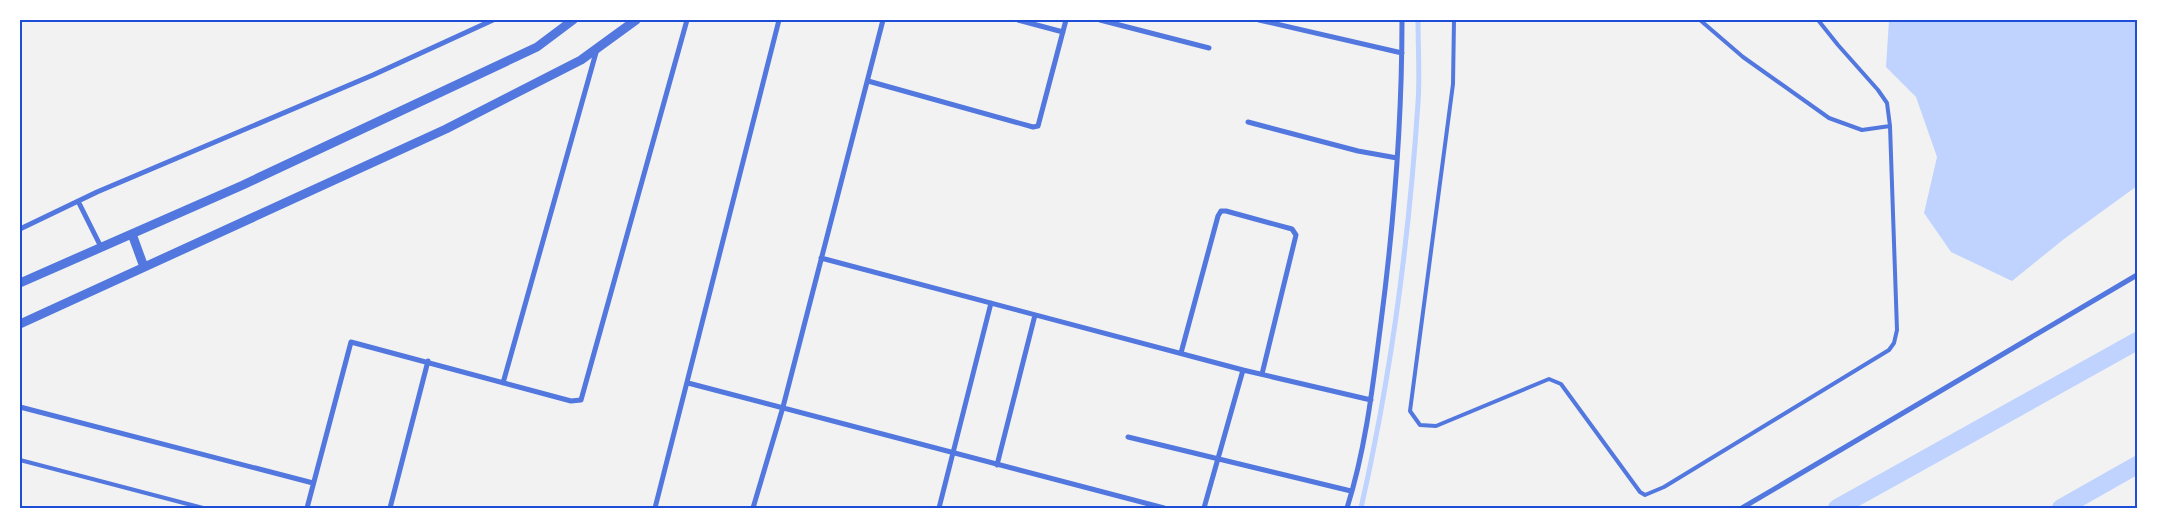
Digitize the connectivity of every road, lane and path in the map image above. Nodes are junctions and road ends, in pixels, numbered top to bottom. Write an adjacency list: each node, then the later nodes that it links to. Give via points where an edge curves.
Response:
1 (493, 20): 23 (street)
2 (573, 20): 25 (street, via 537,47)
3 (636, 20): 16 (street)
4 (687, 20): 38 (street, via 581,400 571,401)
5 (779, 20): 39 (street)
6 (883, 20): 19 (street)
7 (1018, 20): 15 (street)
8 (1066, 20): 15 (street)
9 (1100, 20): 17 (street)
10 (1259, 20): 18 (street)
11 (1402, 20): 18 (street)
12 (1454, 20): 21 (lane, via 1453,84 1410,411 1420,425 1436,426 1550,379 1555,380 1645,495 1672,482 1889,350 1894,343 1897,330)
13 (1700, 20): 21 (lane, via 1743,57 1830,118 1862,130)
14 (1818, 20): 21 (lane, via 1878,90 1886,103)
15 (1063, 32): 19 (street, via 1038,126)
16 (598, 48): 28 (street, via 581,60 446,129); 38 (street)
17 (1209, 48)
18 (1402, 53): 22 (street)
19 (868, 81): 27 (street)
20 (1248, 122): 22 (street)
21 (1890, 126)
22 (1397, 158): 40 (street, via 1392,235)
23 (78, 202): 24 (street); 26 (street)
24 (20, 230)
25 (132, 234): 26 (street); 28 (street)
26 (101, 247): 30 (street)
27 (821, 258): 31 (street); 42 (street)
28 (144, 267): 33 (street)
29 (2137, 275): 59 (street)
30 (20, 283)
31 (990, 303): 32 (street); 44 (street)
32 (1035, 315): 34 (street); 47 (street)
33 (20, 324)
34 (1181, 353): 36 (street); 37 (street, via 1218,216 1221,211 1226,211 1292,229 1296,235)
35 (428, 361): 38 (street); 48 (street, via 351,342); 52 (street)
36 (1243, 370): 37 (street); 45 (street)
37 (1262, 374): 40 (street)
38 (503, 382)
39 (688, 382): 42 (street); 53 (street)
40 (1371, 400): 49 (street)
41 (20, 407): 48 (street)
42 (783, 407): 44 (street); 54 (street)
43 (1128, 437): 45 (street)
44 (954, 453): 47 (street); 55 (street)
45 (1216, 459): 49 (street); 57 (street)
46 (20, 460): 50 (lane)
47 (997, 465): 56 (street)
48 (313, 483): 51 (street)
49 (1351, 491): 58 (street)
50 (202, 508)
51 (307, 508)
52 (390, 508)
53 (655, 508)
54 (754, 508)
55 (939, 508)
56 (1164, 508)
57 (1204, 508)
58 (1347, 508)
59 (1742, 508)

